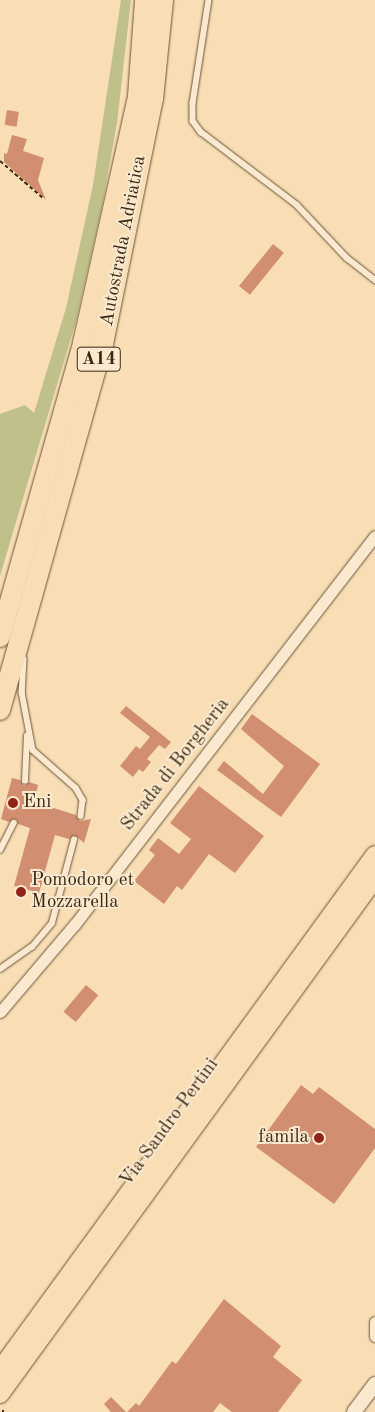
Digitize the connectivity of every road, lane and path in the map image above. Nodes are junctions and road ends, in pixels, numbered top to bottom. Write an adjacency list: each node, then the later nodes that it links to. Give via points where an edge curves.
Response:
1 (145, 0): 9 (highway, Autostrada Adriatica / A14, via 138,96 83,343)
2 (164, 0): 7 (highway, Autostrada Adriatica / A14, via 153,99 103,344)
3 (208, 0): 6 (lane, via 192,103 193,121 201,132 297,204 347,258)
4 (0, 161): 5 (path)
5 (43, 198)
6 (375, 280)
7 (50, 536): 11 (lane); 14 (highway, Autostrada Adriatica / A14)
8 (375, 536): 24 (street, Strada di Borgheria, via 75,924)
9 (24, 554): 10 (lane); 12 (highway, Autostrada Adriatica / A14)
10 (0, 617)
11 (35, 617)
12 (0, 637)
13 (25, 654): 15 (lane, via 22,692)
14 (0, 710)
15 (27, 730): 16 (lane); 17 (lane, via 38,757 76,788 83,800)
16 (25, 781)
17 (81, 816)
18 (14, 823): 20 (lane)
19 (74, 840): 23 (lane, via 52,923 32,947)
20 (0, 850)
21 (375, 855): 27 (main road, Via Sandro Pertini)
22 (375, 878): 29 (main road, Via Sandro Pertini)
23 (0, 969)
24 (0, 1012)
25 (375, 1322): 26 (street)
26 (375, 1336)
27 (0, 1370)
28 (375, 1384): 30 (street)
29 (2, 1406)
30 (354, 1412)

